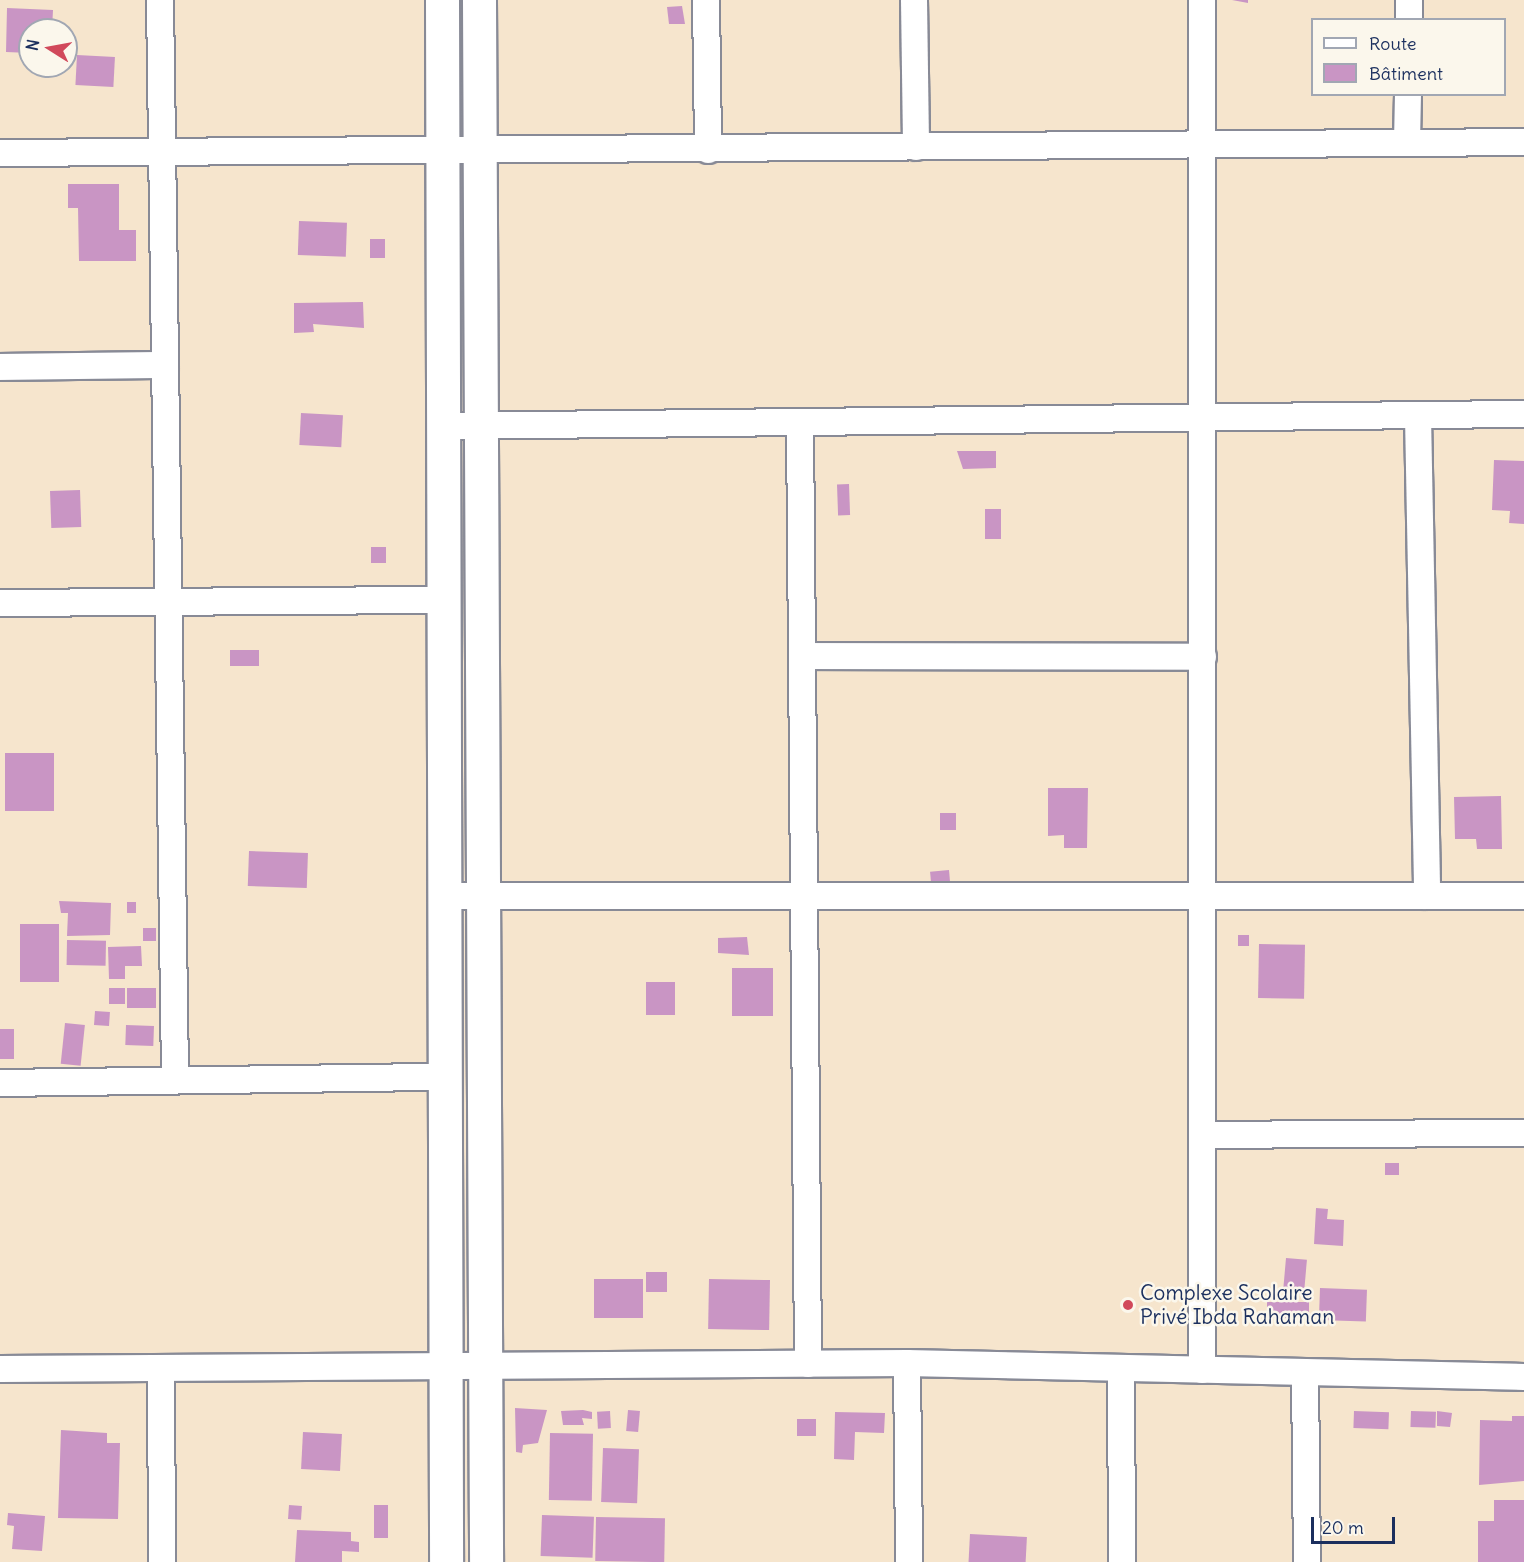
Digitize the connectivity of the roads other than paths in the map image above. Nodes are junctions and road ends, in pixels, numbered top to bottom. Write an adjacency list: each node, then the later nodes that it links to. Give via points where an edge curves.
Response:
1 (160, 0): 17 (street)
2 (442, 0): 18 (street)
3 (479, 0): 15 (street)
4 (706, 0): 14 (street)
5 (914, 0): 13 (street)
6 (1202, 0): 12 (street)
7 (1409, 0): 8 (street)
8 (1409, 18)
9 (1408, 96): 10 (street)
10 (1407, 142): 11 (street); 12 (street)
11 (1524, 142)
12 (1202, 145): 13 (street); 23 (street)
13 (916, 147): 14 (street)
14 (708, 150): 15 (street)
15 (479, 152): 18 (street); 26 (street)
16 (0, 153): 17 (street)
17 (162, 153): 18 (street); 19 (street)
18 (443, 153): 25 (street)
19 (165, 365): 20 (street); 27 (street)
20 (0, 367)
21 (1524, 414): 22 (street)
22 (1418, 416): 23 (street); 36 (street)
23 (1203, 418): 24 (street); 31 (street)
24 (800, 422): 26 (street); 30 (street)
25 (443, 426): 26 (street); 28 (street)
26 (481, 426): 33 (street)
27 (169, 600): 28 (street); 29 (street); 39 (street)
28 (444, 600): 32 (street)
29 (0, 603)
30 (802, 656): 31 (street); 34 (street)
31 (1203, 657): 35 (street)
32 (445, 896): 33 (street); 38 (street)
33 (483, 896): 34 (street); 46 (street)
34 (804, 896): 35 (street); 44 (street)
35 (1202, 896): 36 (street); 42 (street)
36 (1427, 896): 37 (street)
37 (1524, 896)
38 (445, 1077): 39 (street); 45 (street)
39 (175, 1080): 40 (street)
40 (0, 1083)
41 (1524, 1133): 42 (street)
42 (1203, 1135): 50 (street)
43 (907, 1363): 44 (street); 48 (street); 56 (street)
44 (808, 1364): 46 (street)
45 (446, 1366): 46 (street); 47 (street); 54 (street)
46 (485, 1366): 55 (street)
47 (161, 1368): 49 (street); 53 (street)
48 (1121, 1368): 50 (street); 57 (street)
49 (0, 1370)
50 (1202, 1370): 51 (street)
51 (1305, 1372): 52 (street); 58 (street)
52 (1524, 1377)
53 (162, 1562)
54 (446, 1562)
55 (486, 1562)
56 (909, 1562)
57 (1122, 1562)
58 (1307, 1562)

